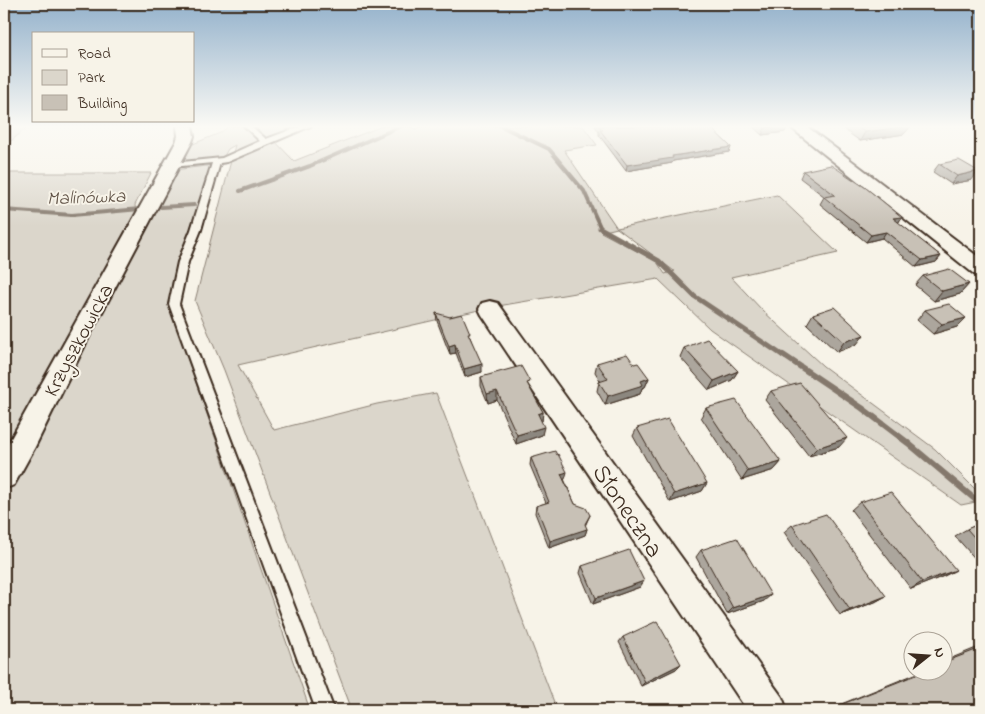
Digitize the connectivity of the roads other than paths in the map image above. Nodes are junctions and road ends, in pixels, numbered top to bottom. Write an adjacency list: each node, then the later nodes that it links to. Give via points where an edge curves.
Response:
1 (175, 159): 5 (street, Krzyszkowicka)
2 (224, 159): 4 (lane)
3 (840, 159): 6 (street)
4 (221, 160): 5 (lane); 9 (lane, via 183,262 174,304)
5 (172, 165): 8 (street, Krzyszkowicka)
6 (981, 270)
7 (490, 309): 10 (street, Słoneczna)
8 (4, 476)
9 (325, 710)
10 (769, 710)

